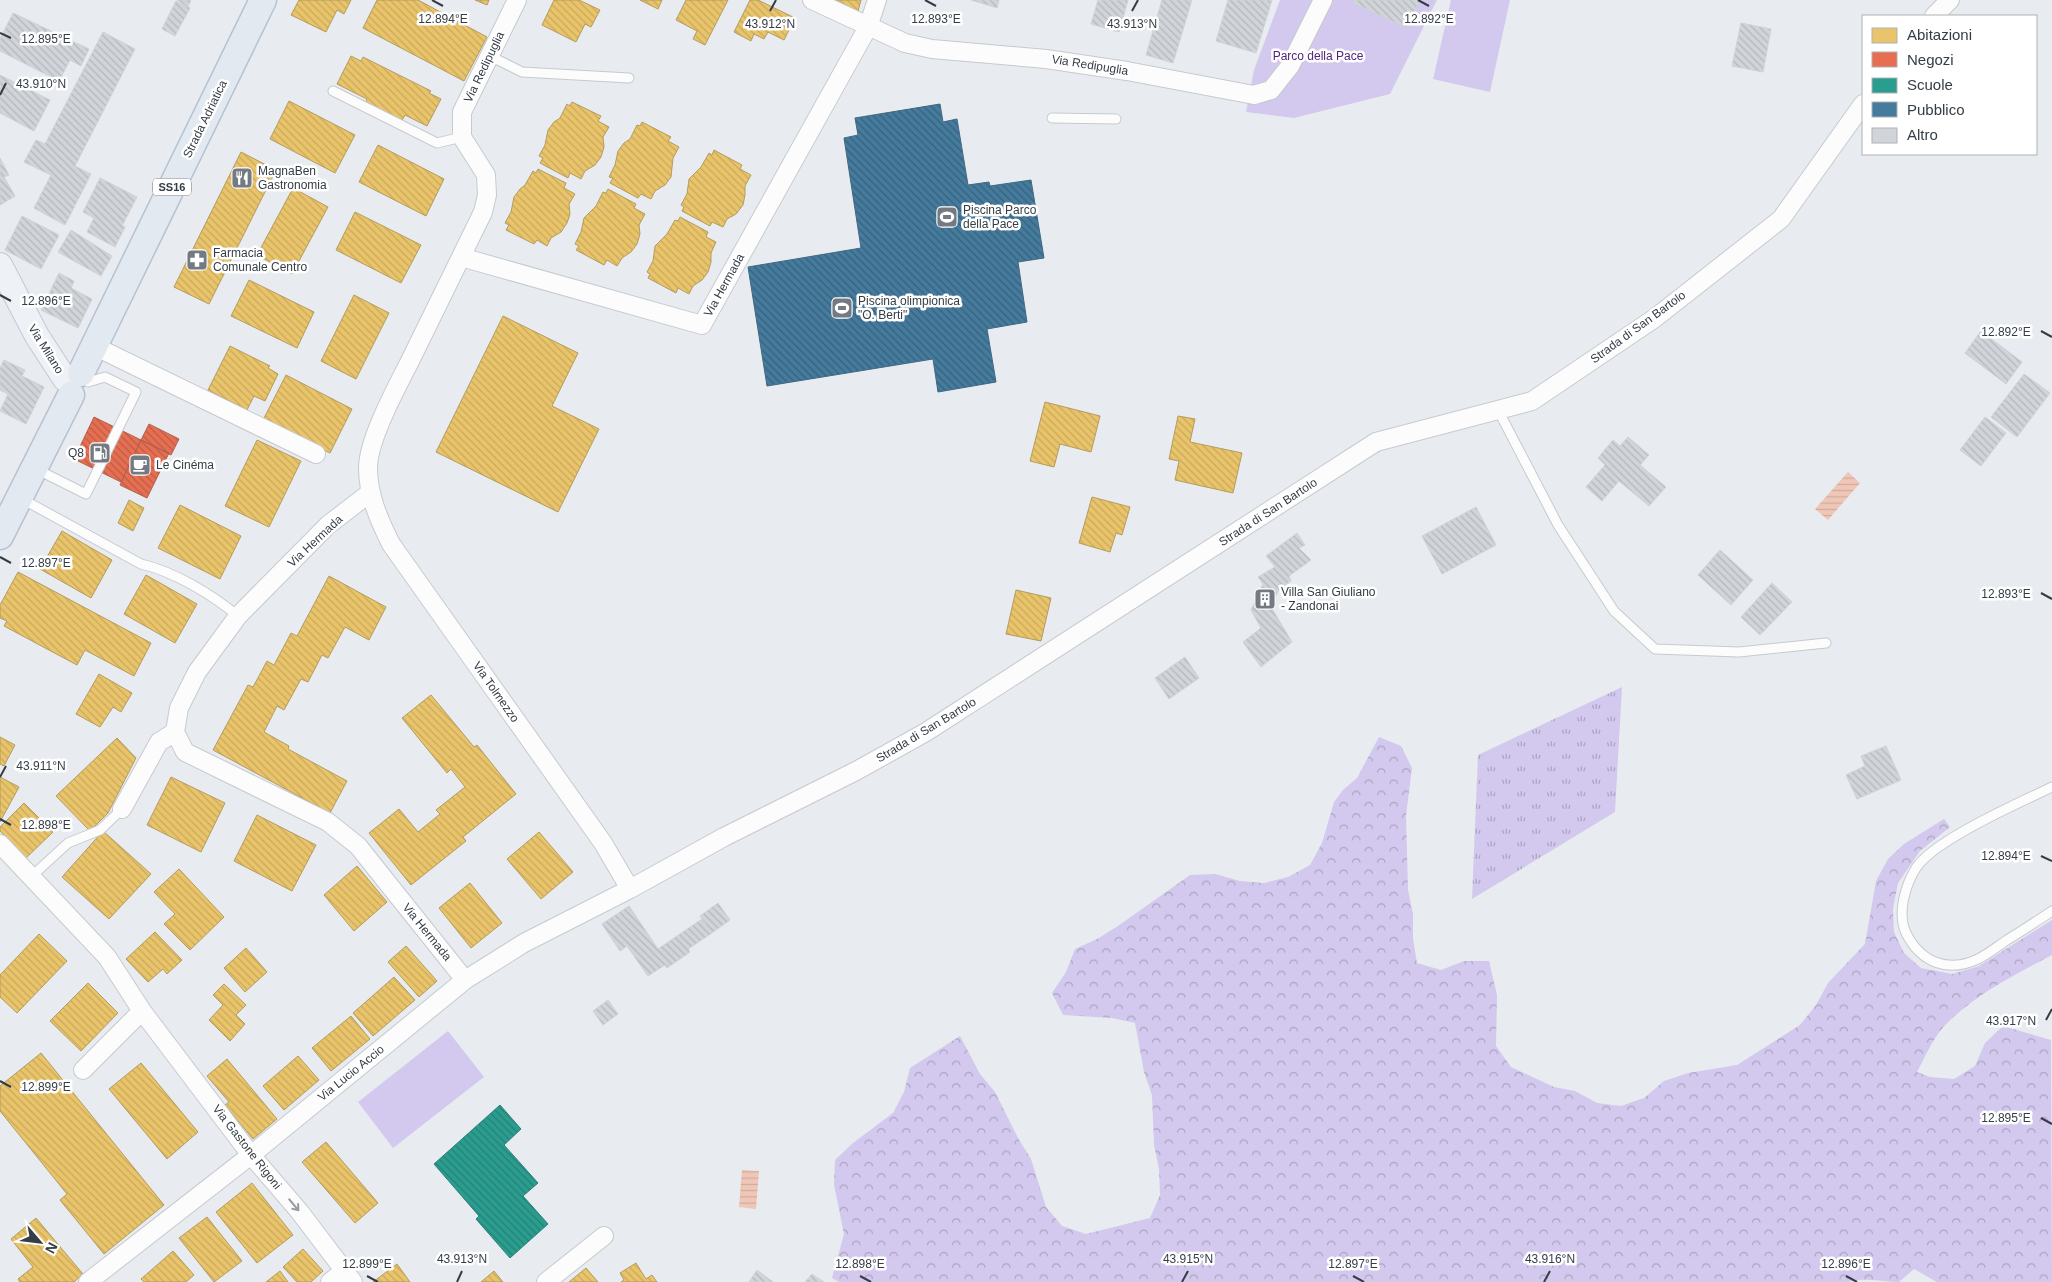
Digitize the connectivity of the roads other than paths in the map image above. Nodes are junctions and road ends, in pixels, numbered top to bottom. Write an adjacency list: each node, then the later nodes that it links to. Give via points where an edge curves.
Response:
1 (263, 0): 18 (main road, Strada Adriatica / SS16)
2 (518, 0): 9 (street, Via Redipuglia)
3 (812, 0): 8 (street, Via Redipuglia)
4 (877, 0): 8 (street)
5 (1323, 0): 8 (street, Via Redipuglia, via 1290,66 1271,90 1254,94 1046,59 932,49 905,43)
6 (1950, 0): 7 (street)
7 (1935, 15)
8 (868, 27): 16 (street, Via Hermada, via 702,325)
9 (490, 56): 10 (lane, via 522,72); 15 (street, Via Redipuglia, via 462,112)
10 (629, 78)
11 (333, 91): 15 (lane, via 437,144)
12 (1862, 105): 20 (street, Strada di San Bartolo, via 1781,219 1655,318 1541,396)
13 (1052, 118): 14 (lane)
14 (1116, 119)
15 (462, 137): 16 (street, via 486,175 487,186 483,212)
16 (461, 257): 23 (street, via 380,422 368,467)
17 (0, 265): 19 (street, Via Milano, via 37,336)
18 (94, 346): 19 (main road, Strada Adriatica / SS16); 21 (street)
19 (76, 382): 22 (main road, Strada Adriatica / SS16); 22 (lane, via 105,377 136,392 86,494)
20 (1498, 410): 27 (lane, via 1558,525 1614,611 1655,649 1739,652); 33 (street, Strada di San Bartolo, via 1376,442 926,732)
21 (316, 454)
22 (34, 468): 24 (main road, Strada Adriatica / SS16)
23 (372, 492): 26 (street, Via Hermada, via 328,525); 33 (street, Via Tolmezzo, via 377,516 391,544 603,843)
24 (19, 498): 25 (main road, Strada Adriatica / SS16); 26 (lane, via 141,564 167,572 221,602)
25 (0, 536)
26 (238, 616): 28 (street, Via Hermada, via 197,672 179,708)
27 (1826, 643)
28 (175, 732): 30 (street, via 159,742); 35 (street, Via Hermada, via 185,752 328,822 358,846)
29 (2052, 787): 34 (lane, via 1934,850 1916,868 1903,898 1902,923 1912,946 1929,961 1952,966 1978,959)
30 (122, 809): 32 (lane, via 100,830 68,842)
31 (0, 844): 32 (street, Via Gastone Rigoni)
32 (32, 876): 36 (street, Via Gastone Rigoni, via 107,957)
33 (630, 889): 35 (street, Via Lucio Accio, via 524,943)
34 (2052, 911)
35 (465, 980): 38 (street, Via Lucio Accio)
36 (142, 1011): 37 (street); 38 (street, Via Gastone Rigoni)
37 (84, 1070)
38 (251, 1155): 40 (street, Via Gastone Rigoni, one-way to 40, via 299,1211); 41 (street, Via Lucio Accio)
39 (604, 1236): 42 (street)
40 (342, 1278)
41 (88, 1282)
42 (546, 1282)

